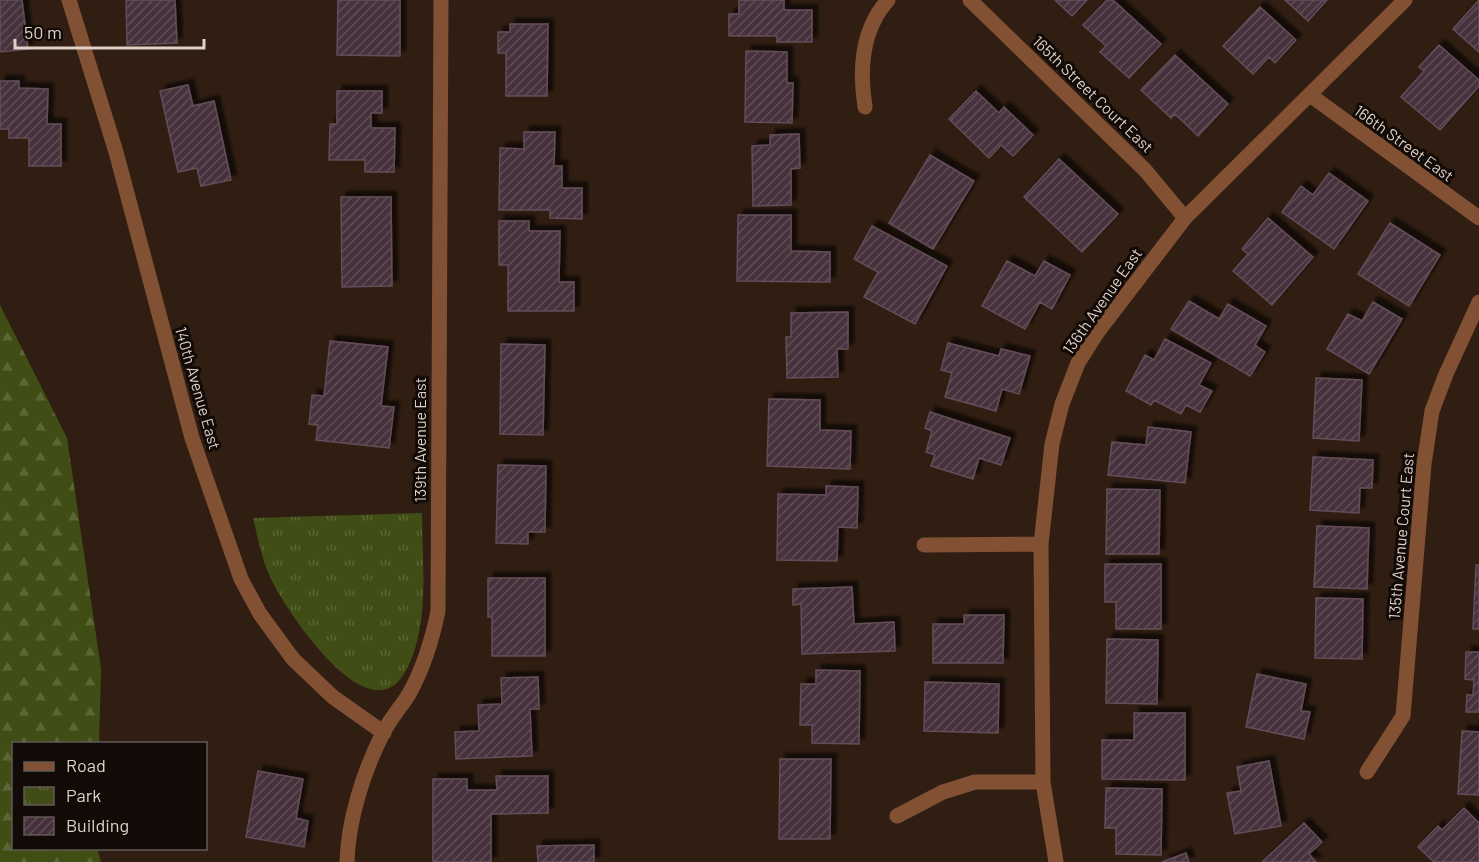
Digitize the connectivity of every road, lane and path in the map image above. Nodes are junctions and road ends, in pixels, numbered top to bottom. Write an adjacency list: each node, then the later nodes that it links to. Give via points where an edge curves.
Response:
1 (69, 0): 13 (street, 140th Avenue East, via 116,152 192,438 241,579 293,659 333,697)
2 (441, 0): 13 (street, 139th Avenue East, via 438,611 427,657)
3 (888, 0): 7 (street, via 878,11 864,46 861,82)
4 (970, 0): 8 (street, 165th Street Court East, via 1145,170)
5 (1405, 0): 6 (street, 136th Avenue East)
6 (1310, 95): 8 (street, 136th Avenue East); 9 (street, 166th Street East)
7 (865, 107)
8 (1185, 218): 11 (street, 136th Avenue East, via 1078,363 1052,444)
9 (1479, 218)
10 (1479, 302): 14 (street, 135th Avenue Court East, via 1432,411 1403,716)
11 (1041, 544): 12 (street); 15 (street, 136th Avenue East)
12 (924, 545)
13 (384, 733): 17 (street, 139th Avenue East, via 356,809)
14 (1366, 772)
15 (1043, 782): 16 (street, via 975,782 943,792); 18 (street, 136th Avenue East)
16 (897, 816)
17 (347, 862)
18 (1056, 862)

